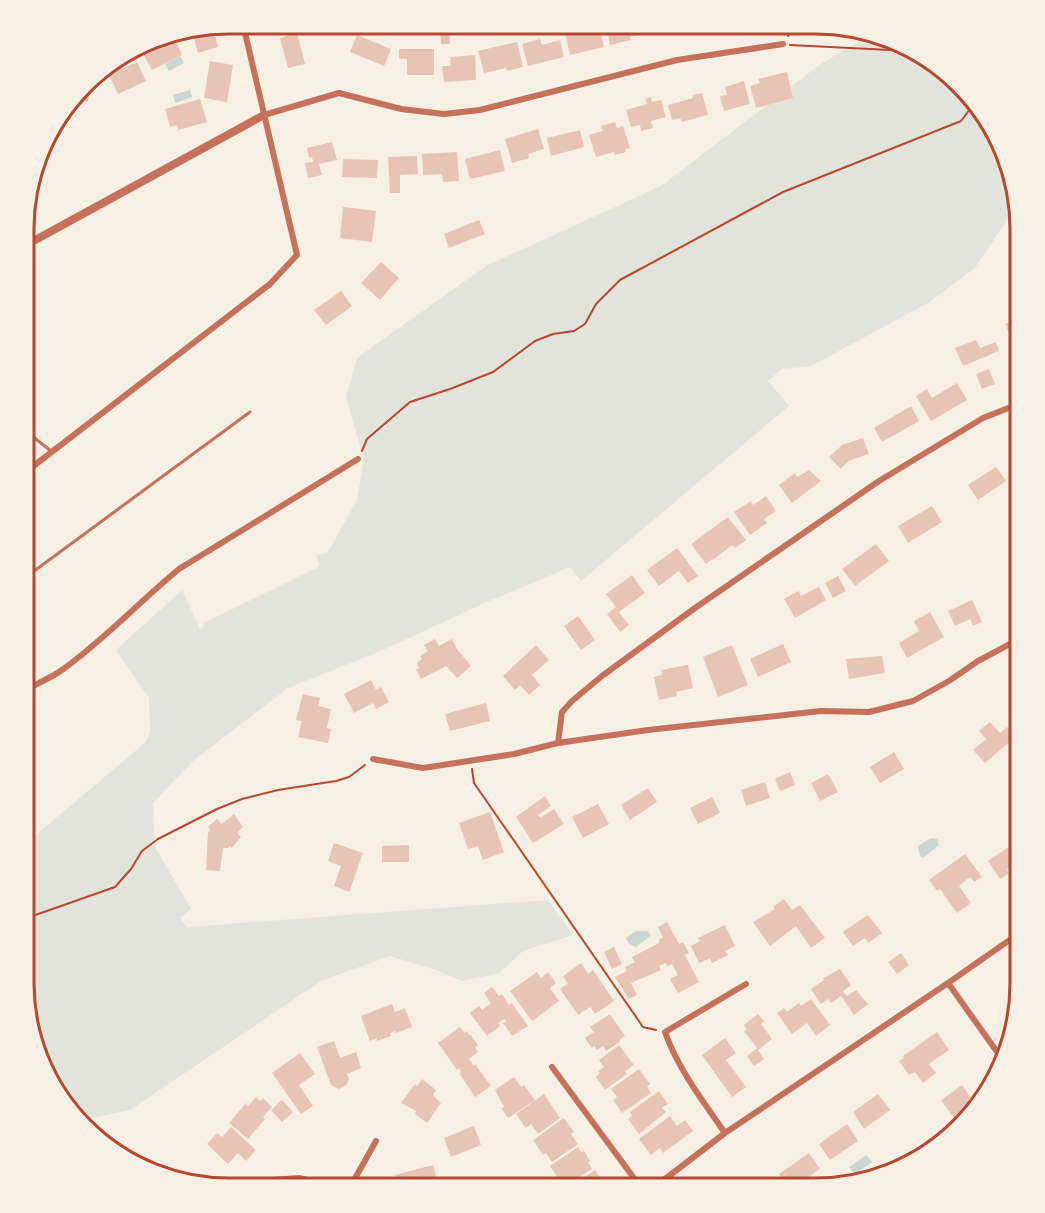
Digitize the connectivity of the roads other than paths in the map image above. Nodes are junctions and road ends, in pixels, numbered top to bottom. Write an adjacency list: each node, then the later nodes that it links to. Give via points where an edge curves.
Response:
1 (245, 35): 3 (street)
2 (783, 44): 3 (street, via 677,60 480,110 435,113 401,109 339,93)
3 (264, 116): 4 (street); 8 (street, via 297,255 270,284)
4 (34, 241)
5 (1010, 407): 14 (street, via 984,418 879,481 611,669 562,712)
6 (250, 412): 11 (lane)
7 (34, 438): 8 (lane)
8 (53, 453): 10 (street)
9 (358, 459): 13 (street, via 179,569 98,642)
10 (34, 466)
11 (34, 571)
12 (1010, 644): 14 (street, via 913,701 869,712 821,711)
13 (34, 686)
14 (558, 743): 15 (street, via 423,768)
15 (373, 759)
16 (1010, 940): 17 (street)
17 (948, 983): 19 (street); 21 (street)
18 (746, 984): 21 (street, via 664,1032 683,1072)
19 (997, 1052)
20 (552, 1067): 24 (street)
21 (725, 1133): 25 (street)
22 (376, 1141): 23 (street)
23 (354, 1178)
24 (634, 1178)
25 (666, 1178)

